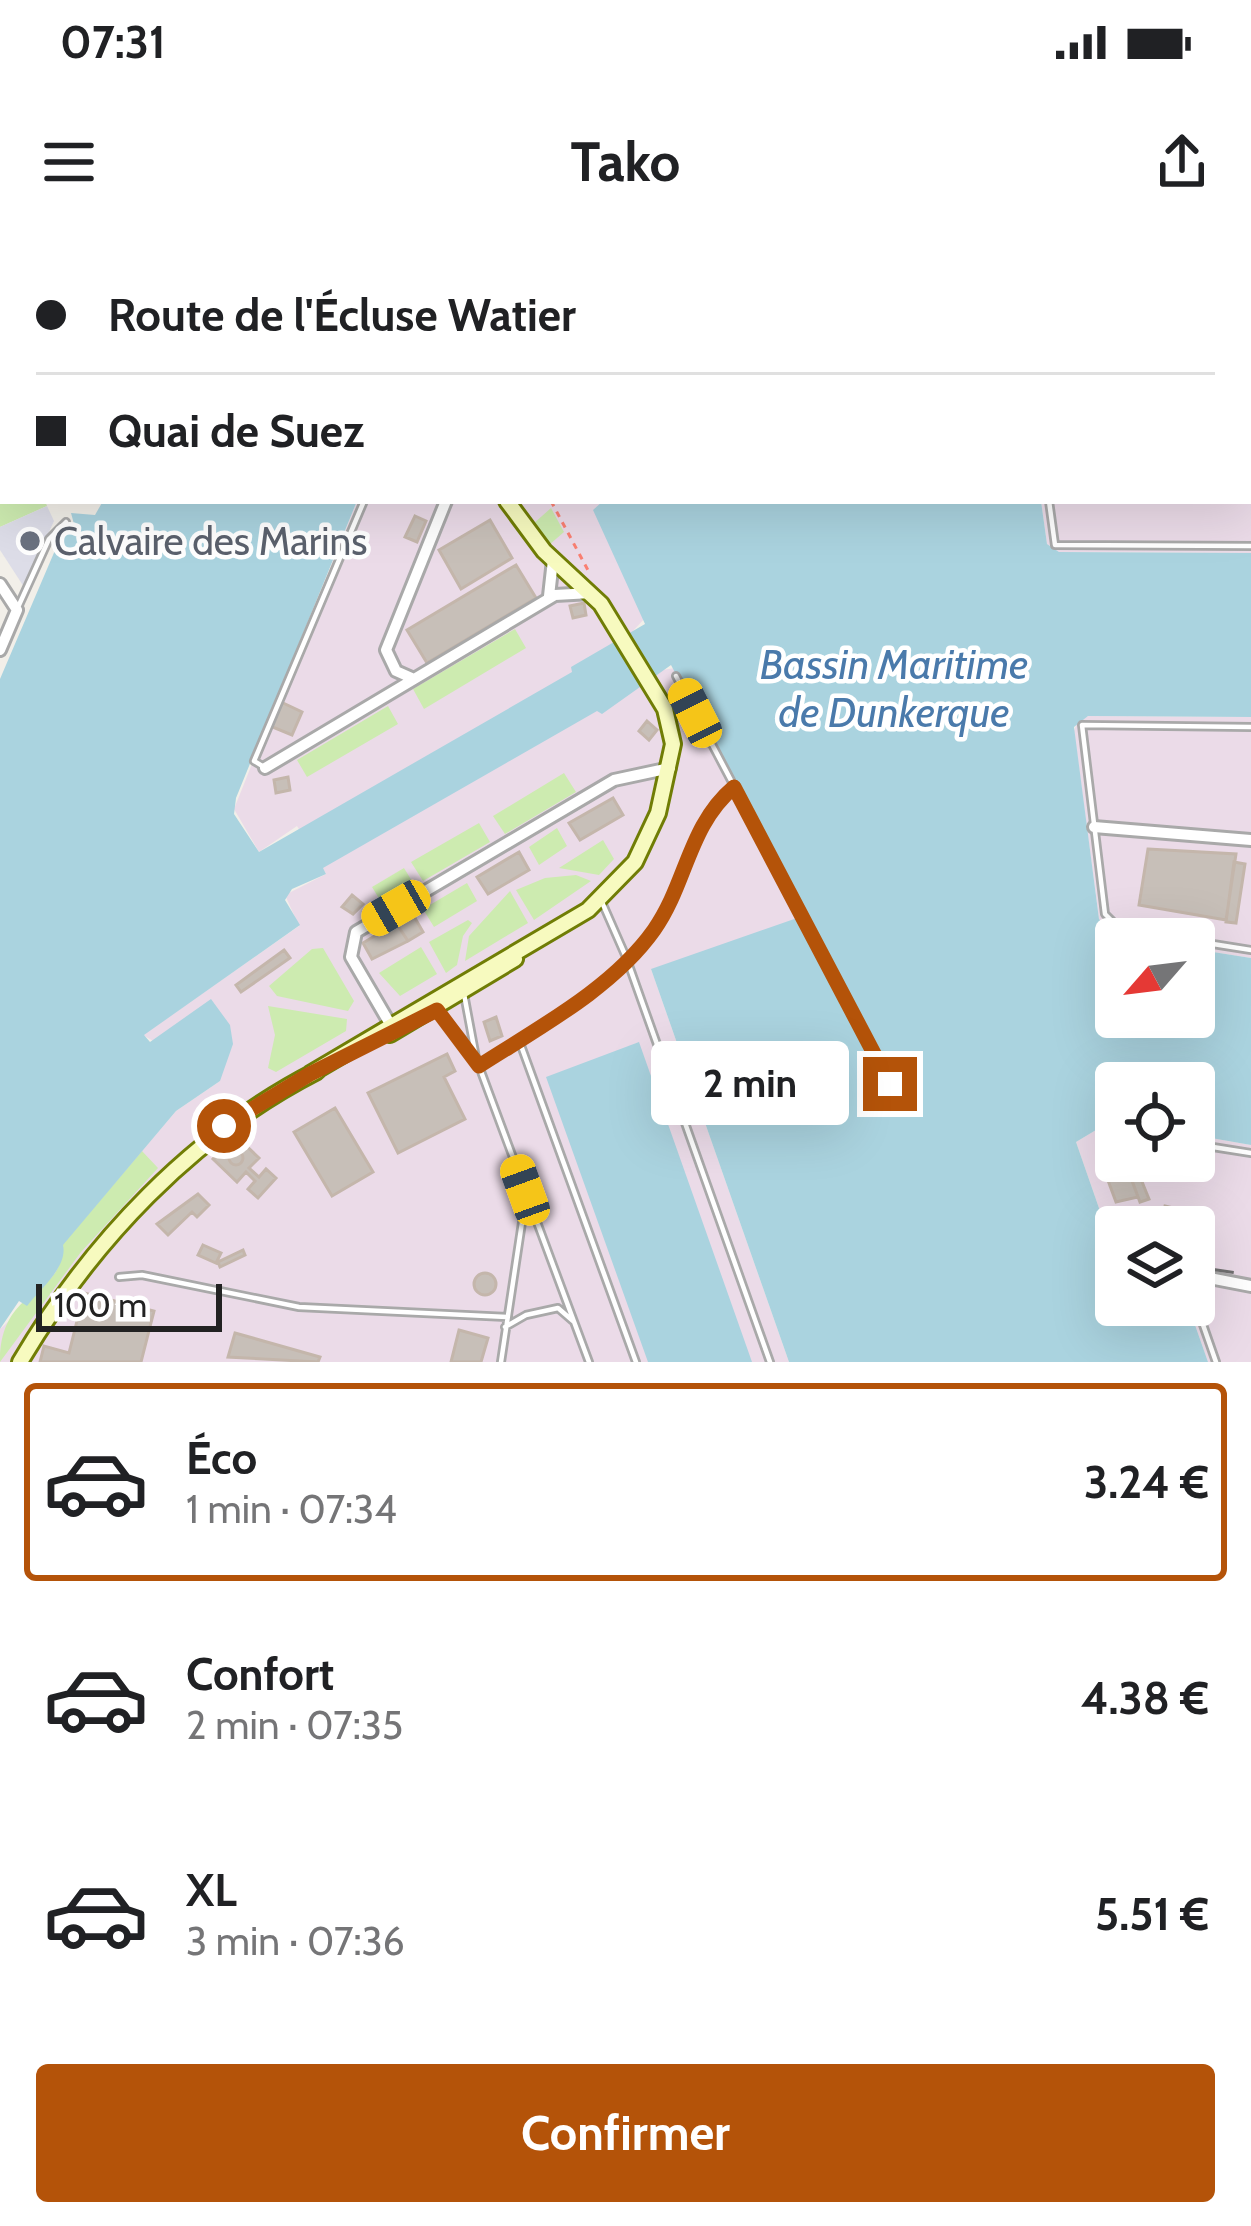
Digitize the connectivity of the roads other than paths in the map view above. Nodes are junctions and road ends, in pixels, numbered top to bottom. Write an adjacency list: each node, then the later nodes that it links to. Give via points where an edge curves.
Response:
1 (363, 504): 16 (lane, via 254,761)
2 (445, 504): 14 (street, via 386,650)
3 (509, 504): 7 (street)
4 (1049, 504): 6 (lane, via 1055,545)
5 (66, 522): 11 (lane, via 49,539)
6 (1251, 546)
7 (553, 560): 9 (street); 10 (street)
8 (0, 584): 11 (street)
9 (592, 593): 10 (street); 17 (street, via 672,730)
10 (548, 599): 14 (street)
11 (17, 610): 12 (street)
12 (0, 650)
13 (676, 676): 18 (lane)
14 (413, 680): 16 (street)
15 (1251, 727): 19 (lane, via 1082,725)
16 (265, 768)
17 (670, 768): 21 (street, via 644,848); 28 (street, via 614,780 356,932 351,957)
18 (734, 787): 25 (lane, via 705,815 656,927); 32 (lane)
19 (1094, 827): 20 (street); 22 (lane)
20 (1251, 840)
21 (601, 900): 25 (lane); 26 (street)
22 (1109, 918)
23 (1215, 944): 24 (lane)
24 (1251, 950)
25 (626, 957): 29 (lane); 47 (lane)
26 (461, 988): 27 (street); 30 (lane)
27 (434, 1004): 28 (street); 30 (lane)
28 (392, 1028): 43 (street, via 233,1119 172,1173 89,1262)
29 (519, 1040): 31 (lane); 46 (lane)
30 (476, 1058): 31 (lane)
31 (479, 1066): 35 (lane)
32 (890, 1084)
33 (1215, 1148): 34 (lane)
34 (1251, 1154)
35 (525, 1190): 39 (lane); 40 (lane)
36 (119, 1277): 39 (lane, via 299,1307)
37 (1215, 1279): 38 (street)
38 (1251, 1286)
39 (507, 1316): 42 (lane)
40 (576, 1326): 42 (lane, via 553,1308); 45 (lane)
41 (1203, 1326): 48 (lane)
42 (505, 1328): 44 (lane)
43 (20, 1362)
44 (501, 1362)
45 (589, 1362)
46 (636, 1362)
47 (770, 1362)
48 (1216, 1362)

